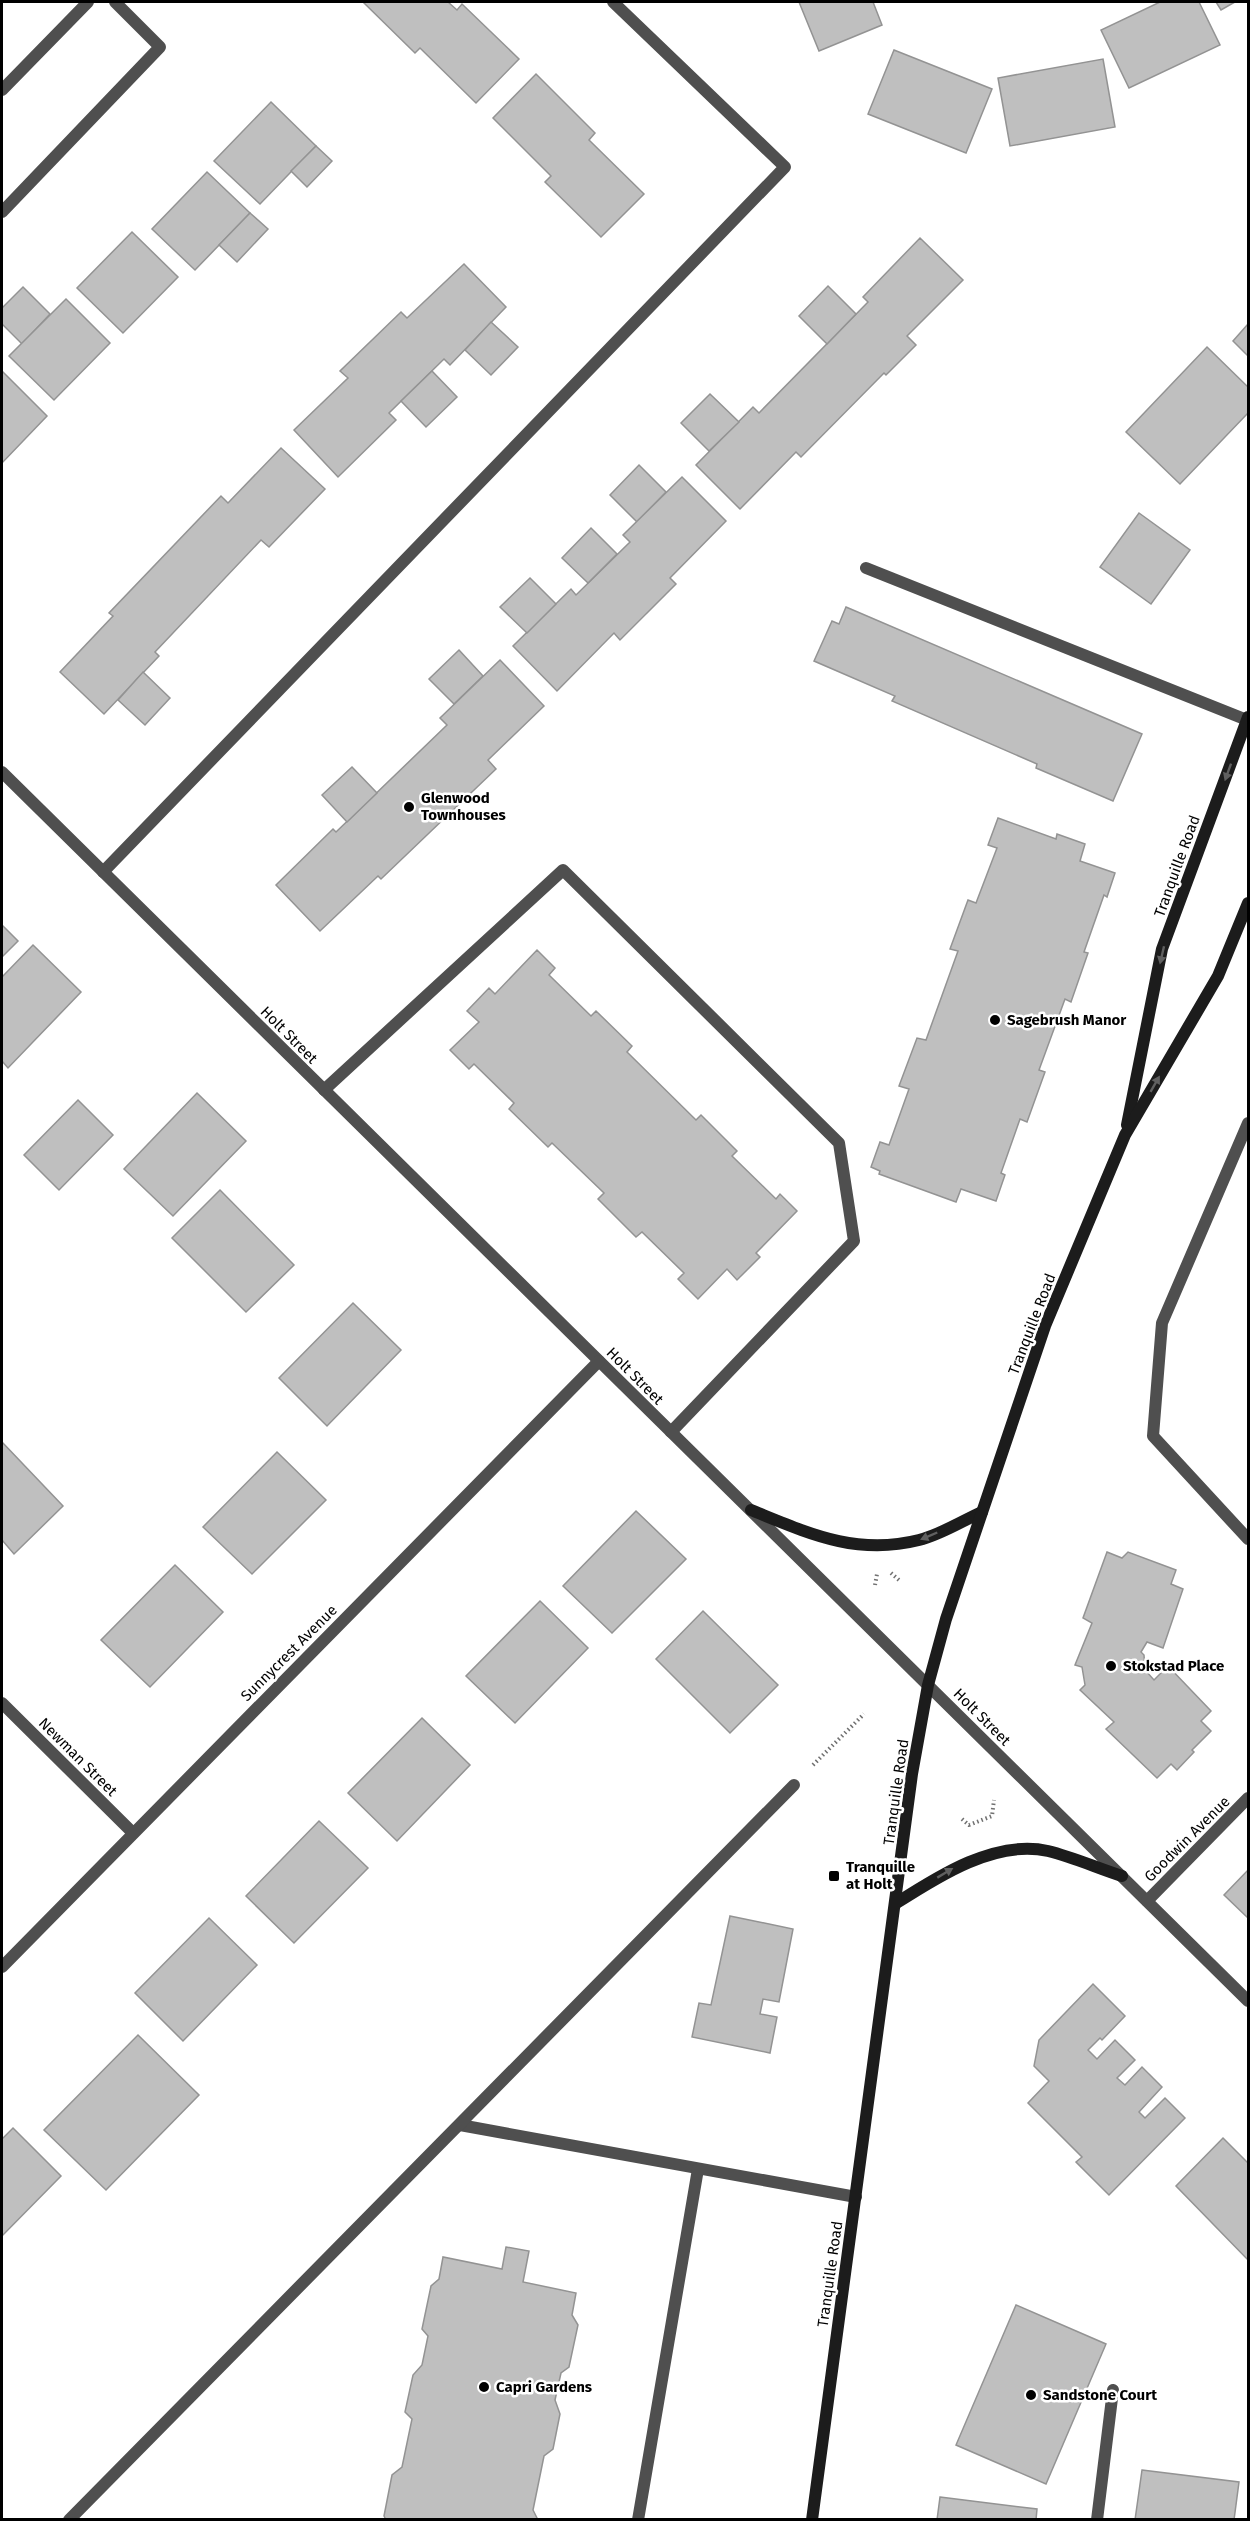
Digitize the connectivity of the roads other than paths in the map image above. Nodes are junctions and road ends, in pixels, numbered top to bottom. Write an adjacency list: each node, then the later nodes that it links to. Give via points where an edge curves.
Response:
1 (88, 2): 4 (street)
2 (116, 2): 5 (street, via 160,47)
3 (613, 2): 9 (street, via 786,167)
4 (2, 90)
5 (2, 213)
6 (866, 568): 7 (street)
7 (1248, 719): 13 (main road, Tranquille Road, one-way to 13, via 1162,949)
8 (2, 772): 9 (street, Holt Street)
9 (102, 872): 11 (street, Holt Street)
10 (1248, 903): 13 (main road, Tranquille Road, one-way to 10, via 1218,976)
11 (324, 1090): 14 (street, Holt Street); 15 (street, via 563,870 839,1143 854,1241)
12 (1248, 1123): 18 (street, via 1162,1323 1153,1436)
13 (1125, 1135): 17 (main road, Tranquille Road, via 1044,1326)
14 (599, 1361): 15 (street, Holt Street); 23 (street, Sunnycrest Avenue)
15 (671, 1432): 16 (street, Holt Street)
16 (751, 1510): 17 (main road, one-way to 16, via 920,1540 870,1547 838,1542); 19 (street, Holt Street)
17 (982, 1512): 19 (main road, Tranquille Road)
18 (1248, 1539)
19 (928, 1685): 24 (street, Holt Street); 26 (main road, Tranquille Road)
20 (2, 1703): 23 (street, Newman Street)
21 (794, 1785): 29 (street)
22 (1248, 1798): 25 (street, Goodwin Avenue)
23 (133, 1833): 27 (street, Sunnycrest Avenue)
24 (1122, 1876): 25 (street, Holt Street); 26 (main road, one-way to 24, via 952,1868 1010,1850 1046,1851)
25 (1147, 1901): 28 (street, Holt Street)
26 (896, 1904): 31 (main road, Tranquille Road)
27 (2, 1967)
28 (1248, 2001)
29 (460, 2125): 30 (street); 33 (street)
30 (698, 2169): 31 (street); 34 (street)
31 (856, 2197): 35 (main road, Tranquille Road)
32 (1113, 2390): 36 (street)
33 (69, 2520)
34 (638, 2520)
35 (812, 2520)
36 (1097, 2520)

